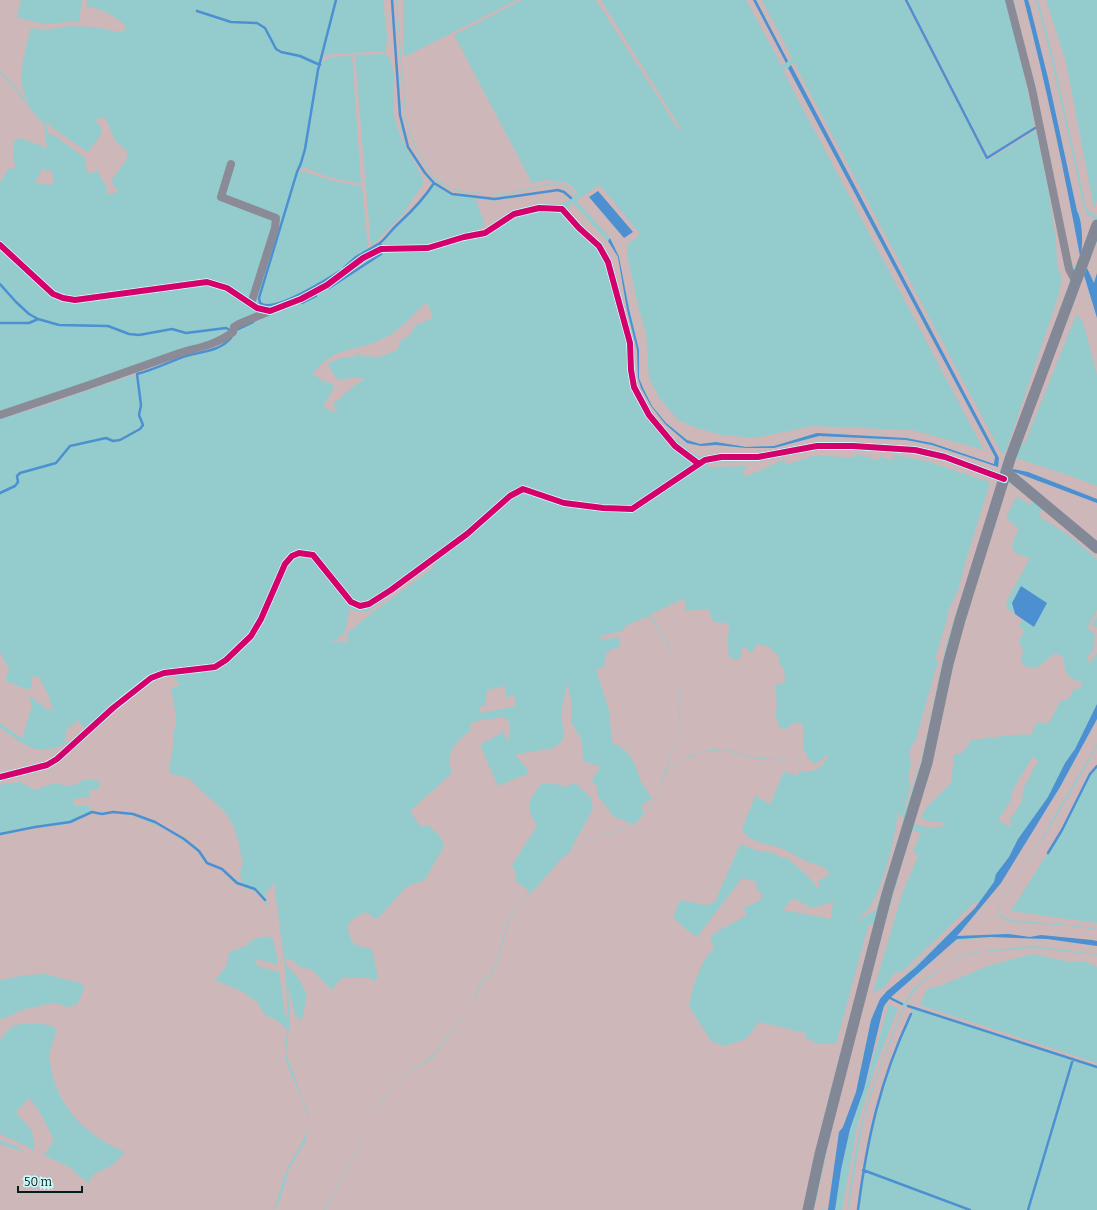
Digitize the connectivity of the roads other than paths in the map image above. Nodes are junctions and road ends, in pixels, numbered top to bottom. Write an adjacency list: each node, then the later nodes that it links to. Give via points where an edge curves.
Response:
1 (1009, 0): 5 (street, via 1032,89 1069,269)
2 (231, 164): 6 (street, via 221,197 276,218)
3 (1097, 225): 5 (main road)
4 (0, 246): 6 (street, via 53,294 63,298 75,300 207,282 227,288)
5 (1078, 277): 10 (main road)
6 (251, 304): 7 (street)
7 (270, 311): 8 (street, via 239,324 233,332 217,342 66,394); 9 (street, via 328,285 363,258 381,249 428,248 457,238 484,233 514,214 539,208 562,209 599,246 608,262 630,343 634,387 649,415 676,446)
8 (2, 412)
9 (699, 464): 10 (street, via 721,457 758,457 817,446 853,446 915,450); 12 (street, via 632,509 564,503 524,489 510,496 467,534 391,590 369,604 360,606 351,602 313,555 298,553 285,564 251,636 226,660 214,667 164,673 151,678 112,708 47,765)
10 (1006, 474): 11 (main road); 13 (main road, via 948,664 927,763 887,894)
11 (1097, 548)
12 (0, 777)
13 (808, 1210)

